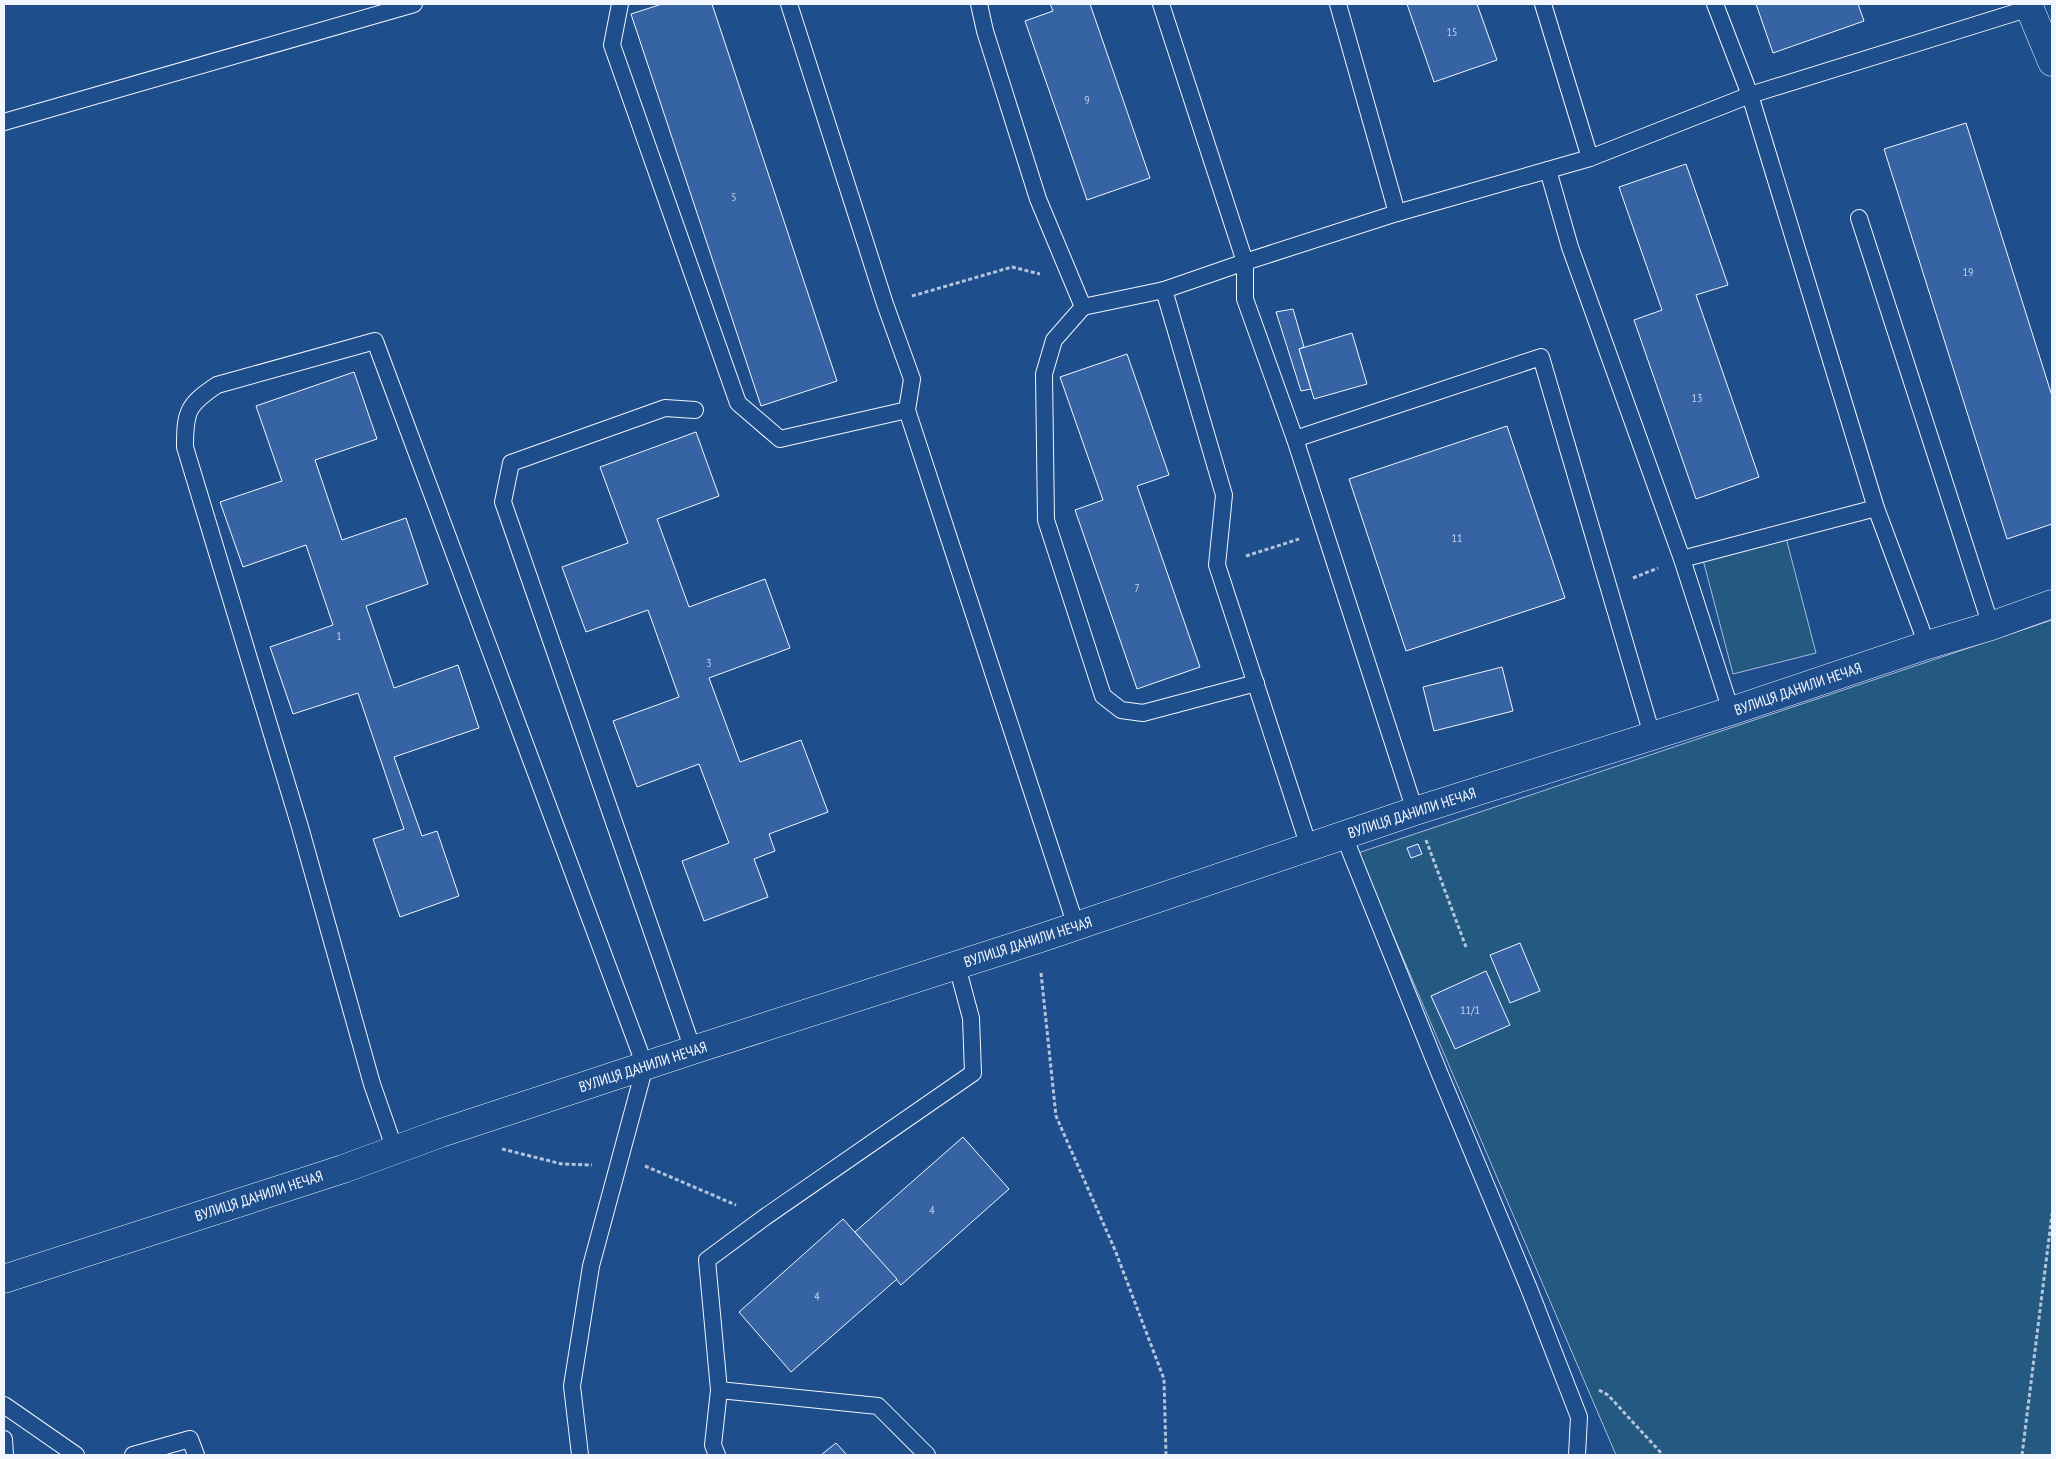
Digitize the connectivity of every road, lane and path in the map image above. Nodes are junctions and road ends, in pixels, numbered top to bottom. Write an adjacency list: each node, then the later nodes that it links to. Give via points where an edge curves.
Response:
1 (414, 4): 12 (lane)
2 (620, 4): 23 (lane, via 612,45 738,403 780,438)
3 (789, 4): 20 (lane)
4 (979, 4): 21 (lane, via 1038,199)
5 (1161, 4): 17 (lane)
6 (1338, 4): 15 (lane)
7 (1542, 4): 13 (lane)
8 (1715, 4): 11 (lane)
9 (2029, 6): 10 (street); 11 (lane)
10 (2052, 62)
11 (1750, 95): 13 (lane); 25 (lane)
12 (4, 122)
13 (1590, 158): 14 (lane)
14 (1548, 170): 15 (lane); 27 (lane, via 1570,248)
15 (1397, 213): 17 (lane)
16 (1860, 218): 31 (lane)
17 (1244, 262): 19 (lane); 24 (lane, via 1245,299)
18 (1012, 267): 20 (path)
19 (1164, 290): 21 (lane); 28 (lane, via 1224,494)
20 (885, 304): 23 (lane, via 912,379)
21 (1083, 307): 33 (lane, via 1054,340 1044,374 1046,520 1103,696 1121,710 1143,713)
22 (695, 410): 43 (lane, via 665,408 511,463 503,502)
23 (907, 410): 39 (lane)
24 (1294, 439): 26 (lane); 29 (lane, via 1541,357)
25 (1876, 508): 27 (lane); 32 (lane)
26 (1323, 531): 28 (path); 36 (lane)
27 (1682, 558): 29 (path); 34 (lane)
28 (1217, 566): 33 (lane)
29 (1610, 587): 35 (lane)
30 (2052, 604): 31 (street, ВУЛИЦЯ ДАНИЛИ НЕЧАЯ)
31 (1991, 626): 32 (street, ВУЛИЦЯ ДАНИЛИ НЕЧАЯ)
32 (1927, 645): 34 (street, ВУЛИЦЯ ДАНИЛИ НЕЧАЯ)
33 (1256, 683): 38 (lane)
34 (1731, 711): 35 (street, ВУЛИЦЯ ДАНИЛИ НЕЧАЯ)
35 (1652, 735): 36 (street, ВУЛИЦЯ ДАНИЛИ НЕЧАЯ)
36 (1415, 811): 37 (street, ВУЛИЦЯ ДАНИЛИ НЕЧАЯ); 41 (path)
37 (1344, 836): 38 (street, ВУЛИЦЯ ДАНИЛИ НЕЧАЯ); 48 (lane)
38 (1310, 847): 39 (street, ВУЛИЦЯ ДАНИЛИ НЕЧАЯ)
39 (1076, 926): 40 (street, ВУЛИЦЯ ДАНИЛИ НЕЧАЯ)
40 (1038, 940): 42 (street, ВУЛИЦЯ ДАНИЛИ НЕЧАЯ); 59 (path, via 1056,1116 1115,1250 1164,1379)
41 (1466, 948)
42 (957, 966): 43 (street, ВУЛИЦЯ ДАНИЛИ НЕЧАЯ); 49 (lane, via 971,1018 973,1074 707,1260)
43 (693, 1050): 44 (street, ВУЛИЦЯ ДАНИЛИ НЕЧАЯ)
44 (645, 1066): 45 (street, ВУЛИЦЯ ДАНИЛИ НЕЧАЯ); 45 (lane, via 375,341 217,385 190,408 185,427 186,447 300,827 372,1084); 56 (lane, via 591,1266 572,1386)
45 (395, 1150): 47 (street, ВУЛИЦЯ ДАНИЛИ НЕЧАЯ)
46 (2052, 1214): 62 (path)
47 (4, 1279)
48 (1561, 1369): 60 (lane, via 1579,1417); 61 (path, via 1608,1395)
49 (719, 1390): 57 (lane, via 713,1445); 58 (lane, via 878,1406)
50 (4, 1405): 53 (lane)
51 (4, 1439): 52 (lane)
52 (5, 1455)
53 (76, 1455)
54 (134, 1455): 55 (lane, via 190,1439)
55 (196, 1455)
56 (580, 1455)
57 (717, 1455)
58 (927, 1455)
59 (1166, 1455)
60 (1577, 1455)
61 (1663, 1455)
62 (2022, 1455)

